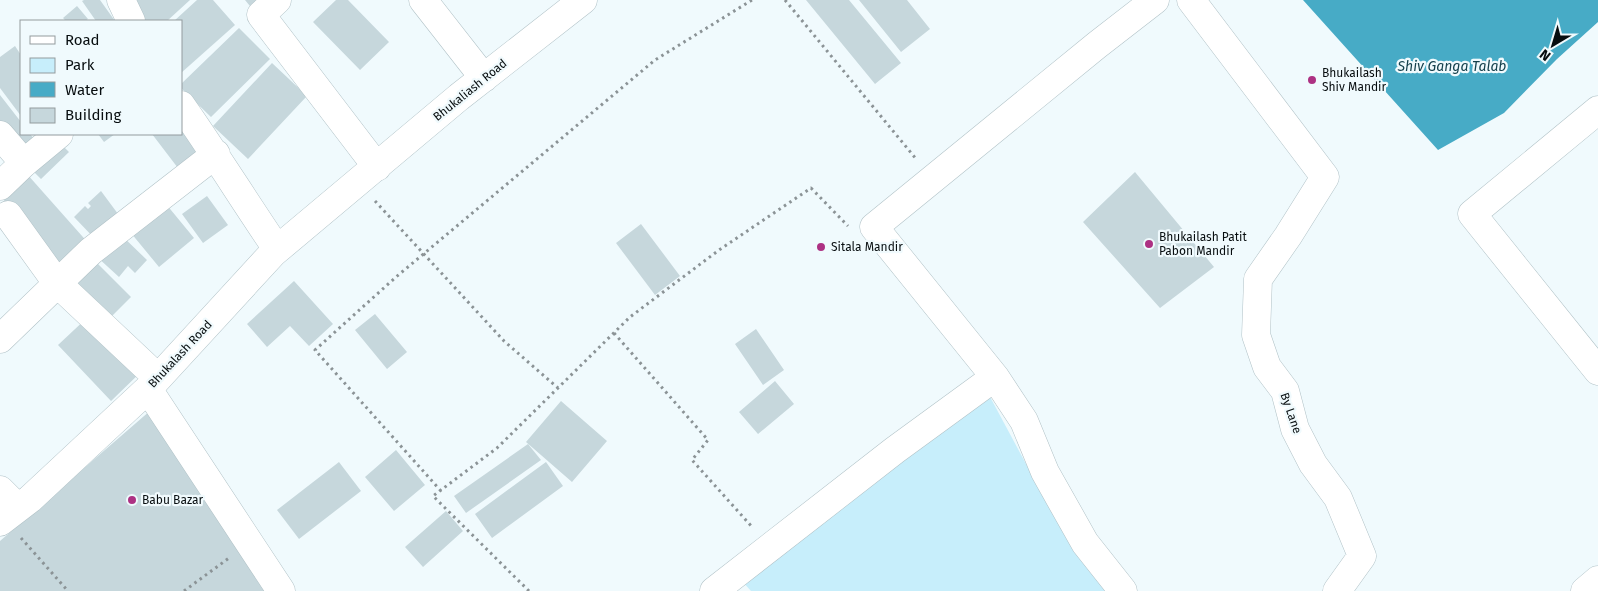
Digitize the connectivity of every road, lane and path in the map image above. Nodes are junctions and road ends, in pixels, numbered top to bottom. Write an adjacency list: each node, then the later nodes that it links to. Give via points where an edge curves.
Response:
1 (122, 0): 9 (street)
2 (277, 0): 17 (street, via 261,16)
3 (422, 0): 10 (street)
4 (583, 0): 10 (street, Bhukaliash Road)
5 (752, 0): 23 (path, via 655,60)
6 (785, 0): 18 (path)
7 (1155, 0): 18 (street)
8 (1191, 0): 42 (street, By Lane, via 1325,177 1258,279 1256,335 1267,367 1285,391 1295,429 1313,464 1338,498 1362,556)
9 (131, 20)
10 (484, 78): 17 (street, Bhukaliash Road)
11 (182, 106): 15 (street)
12 (1598, 110): 27 (street, via 1472,214)
13 (0, 135): 16 (street)
14 (59, 135): 16 (street)
15 (216, 154): 22 (street); 24 (street, via 90,250)
16 (24, 163): 19 (street)
17 (367, 175): 22 (street, Bhukalash Road); 23 (path)
18 (934, 180): 21 (street)
19 (0, 186)
20 (8, 215): 24 (street)
21 (874, 227): 25 (path, via 855,234 811,188 719,250 630,316); 28 (street)
22 (277, 249): 29 (street, Bhukalash Road)
23 (424, 254): 30 (path, via 504,341); 31 (path, via 315,350)
24 (57, 283): 26 (street); 29 (street)
25 (614, 333): 30 (path); 34 (path, via 708,440 692,460)
26 (0, 339)
27 (1598, 371)
28 (995, 377): 34 (street); 41 (street, via 1024,421 1046,472 1085,543)
29 (153, 384): 32 (street, Bhukalash Road, via 30,499); 33 (street)
30 (558, 388): 31 (path, via 497,448)
31 (441, 491): 40 (path, via 433,496)
32 (5, 510): 37 (path)
33 (250, 543): 38 (path); 39 (street)
34 (770, 547): 36 (street)
35 (1598, 580): 43 (street)
36 (727, 587)
37 (68, 591)
38 (184, 591)
39 (281, 591)
40 (529, 591)
41 (1123, 591)
42 (1338, 591)
43 (1585, 591)

